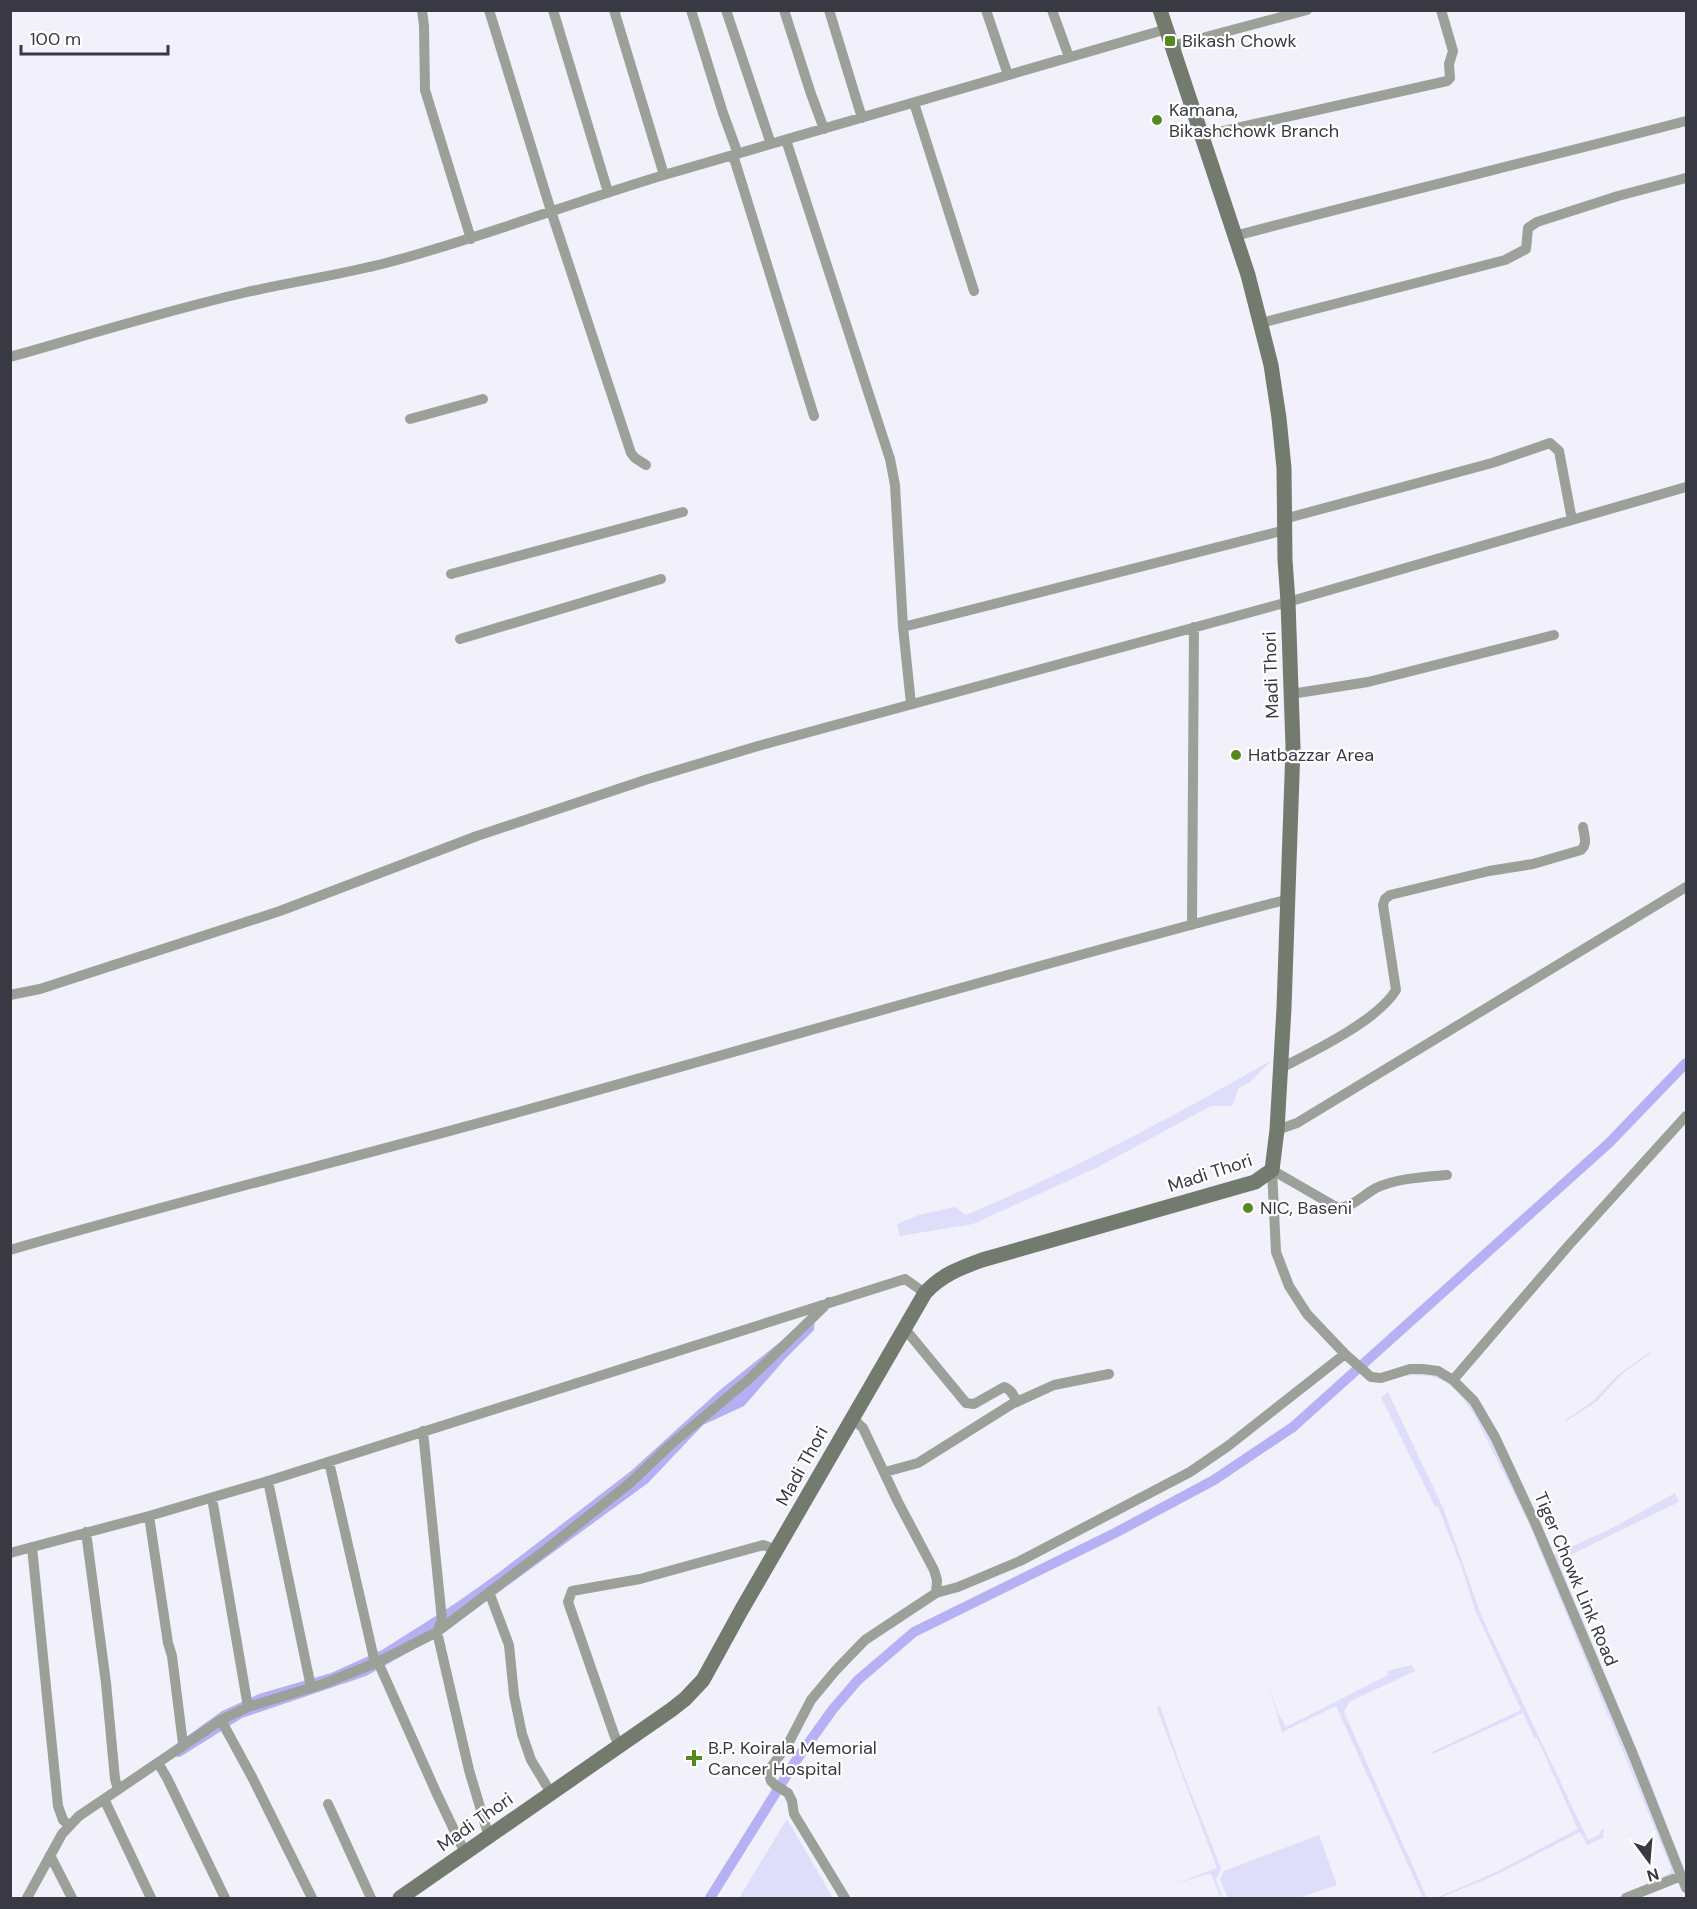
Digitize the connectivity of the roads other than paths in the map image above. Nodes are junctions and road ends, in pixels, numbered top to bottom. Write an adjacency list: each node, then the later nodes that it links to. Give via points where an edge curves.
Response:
1 (422, 10): 31 (street, via 425,90)
2 (489, 10): 29 (street)
3 (554, 10): 28 (street)
4 (614, 10): 26 (street)
5 (691, 10): 25 (street)
6 (726, 10): 24 (street)
7 (784, 10): 21 (street)
8 (829, 10): 19 (street)
9 (986, 10): 17 (street)
10 (1052, 10): 16 (street)
11 (1160, 10): 14 (main road, Madi Thori)
12 (1307, 10): 15 (street)
13 (1441, 10): 22 (street, via 1453,51 1447,81)
14 (1167, 29): 15 (main road, Madi Thori); 16 (street)
15 (1172, 46): 22 (main road, Madi Thori)
16 (1069, 57): 17 (street)
17 (1008, 75): 18 (street)
18 (914, 103): 19 (street); 32 (street)
19 (862, 118): 21 (street)
20 (1686, 121): 30 (street)
21 (824, 129): 23 (street)
22 (1201, 136): 30 (main road, Madi Thori)
23 (786, 140): 24 (street); 46 (street, via 890,459)
24 (771, 144): 25 (street)
25 (735, 154): 26 (street); 36 (street)
26 (664, 175): 28 (street)
27 (1686, 178): 33 (street, via 1537,222 1528,228 1526,249 1505,260)
28 (608, 192): 29 (street)
29 (551, 211): 31 (street); 38 (street, via 632,453)
30 (1235, 236): 33 (main road, Madi Thori)
31 (471, 239): 34 (street, via 358,270 245,292)
32 (974, 291)
33 (1261, 323): 42 (main road, Madi Thori, via 1278,412)
34 (10, 357)
35 (483, 399): 37 (street)
36 (814, 416)
37 (410, 419)
38 (646, 465)
39 (1686, 487): 41 (street)
40 (683, 512): 43 (street)
41 (1572, 520): 42 (street, via 1559,451 1550,443); 45 (street)
42 (1285, 524): 45 (main road, Madi Thori); 46 (street)
43 (451, 574)
44 (661, 579): 49 (street)
45 (1288, 602): 47 (street); 50 (main road, Madi Thori)
46 (903, 627): 51 (street)
47 (1194, 627): 51 (street); 55 (street)
48 (1554, 635): 50 (street, via 1368,682)
49 (460, 639)
50 (1291, 694): 54 (main road, Madi Thori)
51 (911, 704): 56 (street, via 648,779 477,836 280,911)
52 (1583, 826): 57 (street, via 1586,843 1581,850 1385,899 1396,990 1392,997 1331,1042)
53 (1686, 887): 59 (street, via 1297,1123)
54 (1289, 899): 55 (street); 57 (main road, Madi Thori)
55 (1192, 925): 62 (street)
56 (10, 995)
57 (1281, 1068): 59 (main road, Madi Thori)
58 (1686, 1116): 68 (street)
59 (1277, 1130): 60 (main road, Madi Thori)
60 (1272, 1170): 61 (street, via 1338,1208 1391,1183); 63 (main road, Madi Thori, via 1255,1182 982,1260 943,1276); 66 (street, via 1275,1241 1280,1264 1302,1307)
61 (1447, 1175)
62 (10, 1250)
63 (925, 1293): 64 (street, via 905,1279); 65 (main road, Madi Thori)
64 (829, 1302): 71 (street); 81 (street, via 748,1380 630,1483)
65 (905, 1329): 69 (street, via 966,1403 974,1404 1004,1387); 70 (main road, Madi Thori)
66 (1349, 1357): 68 (street, Tiger Chowk Link Road, via 1371,1377 1423,1369 1438,1371); 82 (street, via 1190,1472 1020,1561)
67 (1109, 1374): 69 (street, via 1054,1385)
68 (1454, 1380): 99 (street, Tiger Chowk Link Road, via 1474,1401 1512,1473)
69 (1017, 1402): 73 (street, via 918,1462)
70 (852, 1418): 73 (street, via 863,1428); 79 (main road, Madi Thori)
71 (423, 1431): 72 (street); 83 (street, via 442,1620)
72 (328, 1462): 74 (street); 84 (street)
73 (885, 1472): 82 (street, via 934,1570)
74 (268, 1481): 75 (street); 85 (street)
75 (212, 1498): 76 (street); 86 (street)
76 (149, 1516): 77 (street); 88 (street)
77 (86, 1532): 78 (street); 91 (street)
78 (32, 1547): 80 (street); 95 (street, via 58,1806 63,1821)
79 (777, 1550): 89 (main road, Madi Thori, via 703,1680 671,1710); 89 (street, via 763,1545 640,1579 572,1591 568,1602)
80 (10, 1553)
81 (489, 1592): 83 (street); 92 (street, via 509,1645 522,1734 531,1760)
82 (936, 1593): 108 (street, via 865,1640 836,1670 811,1700 769,1773 771,1781 788,1793 794,1814)
83 (438, 1632): 84 (street); 96 (street, via 469,1770)
84 (376, 1663): 85 (street); 97 (street)
85 (311, 1688): 86 (street)
86 (248, 1707): 87 (street)
87 (221, 1720): 88 (street); 105 (street)
88 (183, 1744): 90 (street)
89 (620, 1745): 92 (main road, Madi Thori)
90 (158, 1763): 91 (street); 104 (street)
91 (118, 1790): 93 (street)
92 (551, 1793): 96 (main road, Madi Thori)
93 (104, 1799): 95 (street); 103 (street)
94 (328, 1804): 106 (street)
95 (69, 1825): 98 (street)
96 (489, 1837): 97 (main road, Madi Thori)
97 (465, 1853): 107 (main road, Madi Thori)
98 (50, 1855): 101 (street); 102 (street)
99 (1682, 1875): 100 (street, Tiger Chowk Link Road); 109 (street)
100 (1686, 1888)
101 (27, 1899)
102 (72, 1899)
103 (152, 1899)
104 (225, 1899)
105 (312, 1899)
106 (371, 1899)
107 (399, 1899)
108 (845, 1899)
109 (1626, 1899)

